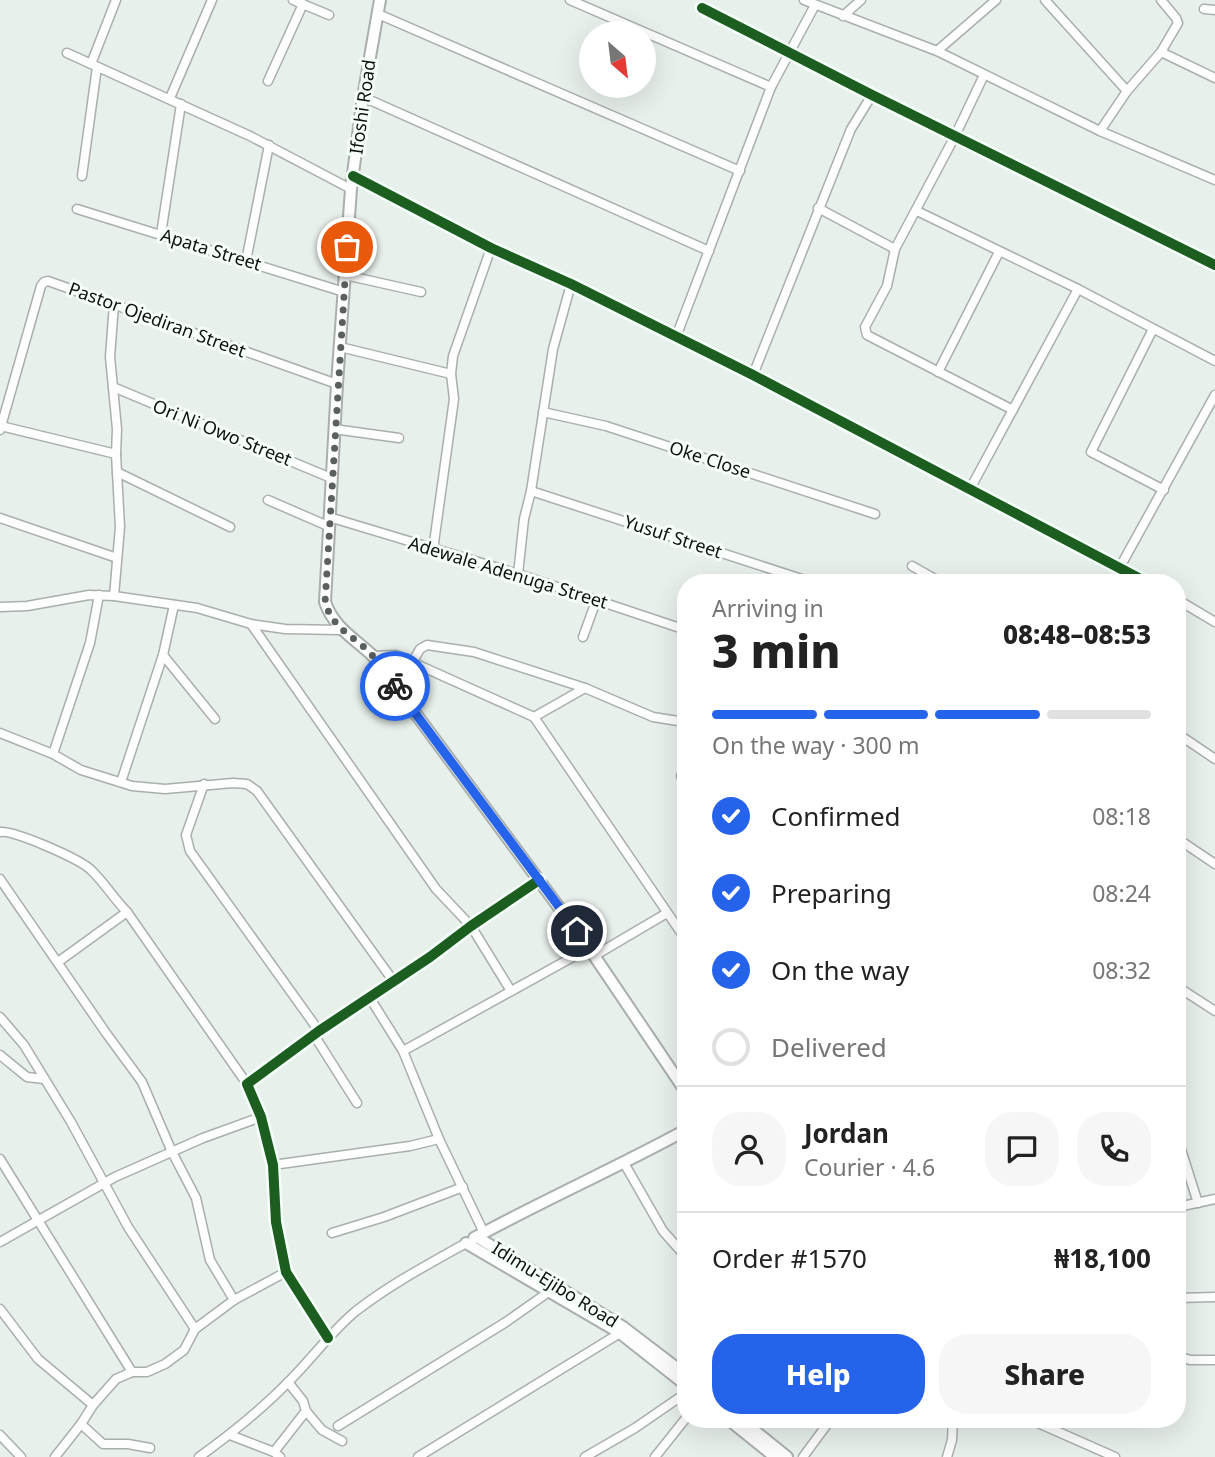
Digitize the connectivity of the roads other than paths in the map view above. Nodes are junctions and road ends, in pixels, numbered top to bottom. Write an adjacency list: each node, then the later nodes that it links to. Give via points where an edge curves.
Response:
1 (116, 0): 23 (street)
2 (212, 0): 31 (street)
3 (293, 0): 11 (street)
4 (380, 0): 16 (main road, Ifoshi Road)
5 (570, 0): 27 (street)
6 (804, 0): 12 (street)
7 (861, 0): 18 (street)
8 (996, 0): 19 (street)
9 (1045, 0): 28 (street)
10 (1161, 0): 20 (street, via 1178,23)
11 (303, 4): 17 (street); 26 (street)
12 (815, 5): 18 (street); 22 (street)
13 (702, 8): 22 (street)
14 (1204, 9): 15 (street)
15 (1215, 10)
16 (378, 14): 30 (main road, Ifoshi Road); 36 (street)
17 (330, 15)
18 (843, 16): 19 (street)
19 (937, 51): 24 (street)
20 (1161, 52): 25 (street); 28 (street)
21 (67, 53): 23 (street)
22 (789, 54): 27 (street); 29 (street)
23 (94, 65): 31 (street); 37 (street)
24 (984, 75): 33 (street); 34 (street)
25 (1215, 78)
26 (268, 81)
27 (771, 87): 36 (street)
28 (1127, 91): 33 (street)
29 (872, 95): 34 (street); 41 (street, via 850,129)
30 (363, 97): 38 (main road, Ifoshi Road); 47 (street)
31 (170, 98): 32 (street)
32 (181, 104): 35 (street); 44 (street)
33 (1100, 131): 39 (street)
34 (955, 136): 43 (street); 50 (street)
35 (269, 145): 40 (street); 49 (street)
36 (740, 171): 47 (street)
37 (82, 176)
38 (353, 176): 40 (main road, Ifoshi Road); 45 (street)
39 (1215, 180)
40 (351, 189): 51 (main road, Ifoshi Road)
41 (818, 208): 46 (street); 63 (street)
42 (77, 209): 44 (street, Apata Street)
43 (917, 211): 46 (street); 48 (street)
44 (160, 234): 49 (street, Apata Street)
45 (491, 248): 52 (street); 62 (street, via 453,356)
46 (895, 249): 61 (street, via 887,286 865,332)
47 (709, 251): 58 (street)
48 (999, 252): 53 (street); 61 (street)
49 (246, 261): 54 (street, Apata Street)
50 (1215, 265)
51 (345, 275): 54 (main road, Ifoshi Road); 55 (street)
52 (571, 284): 58 (street); 68 (street, via 553,349)
53 (1078, 289): 57 (street); 67 (street)
54 (344, 292): 59 (main road, Ifoshi Road)
55 (421, 292)
56 (114, 304): 64 (street, Pastor Ojediran Street); 65 (street); 69 (street, Pastor Ojediran Street, via 44,282)
57 (1153, 329): 60 (street); 75 (street, via 1091,452)
58 (676, 337): 63 (street)
59 (340, 347): 62 (street); 64 (main road, Ifoshi Road)
60 (1215, 360)
61 (938, 372): 67 (street)
62 (451, 374): 83 (street, via 454,399)
63 (753, 375): 77 (street)
64 (337, 384): 70 (main road, Ifoshi Road)
65 (113, 387): 72 (street); 74 (street, Ori Ni Owo Street)
66 (1215, 395): 75 (street)
67 (1013, 410): 77 (street)
68 (543, 412): 76 (street); 79 (street, Oke Close, via 606,426)
69 (1, 428): 72 (street)
70 (334, 429): 71 (street); 74 (main road, Ifoshi Road)
71 (399, 438)
72 (116, 454): 73 (street)
73 (117, 472): 82 (street); 84 (street)
74 (331, 478): 81 (main road, Ifoshi Road)
75 (1164, 489): 86 (street)
76 (531, 491): 87 (street); 88 (street, Yusuf Street)
77 (969, 491): 86 (street)
78 (268, 500): 81 (street, Adewale Adenuga Street)
79 (875, 514)
80 (0, 518): 84 (street)
81 (329, 522): 83 (street, Adewale Adenuga Street); 100 (main road, Ifoshi Road, via 325,603)
82 (230, 527)
83 (433, 550): 87 (street, Adewale Adenuga Street)
84 (117, 558): 92 (street)
85 (912, 566): 89 (street)
86 (1120, 567): 90 (street)
87 (517, 574): 93 (street, Adewale Adenuga Street)
88 (786, 574)
89 (926, 574)
90 (1128, 574)
91 (99, 595): 92 (street); 96 (street); 111 (street, via 90,643)
92 (114, 596): 94 (street)
93 (596, 601): 99 (street, Adewale Adenuga Street); 101 (street)
94 (173, 605): 98 (street); 102 (street)
95 (1186, 605): 97 (street)
96 (0, 607)
97 (1215, 622)
98 (251, 624): 100 (street); 122 (street, via 436,890)
99 (677, 627)
100 (340, 630): 103 (main road)
101 (583, 637)
102 (163, 655): 107 (street); 113 (street)
103 (373, 656): 104 (street, via 396,655); 119 (main road)
104 (412, 663): 105 (street, via 427,645 474,652); 106 (street)
105 (585, 688): 106 (street); 108 (street, via 653,717)
106 (534, 718): 121 (street)
107 (215, 719)
108 (677, 721)
109 (0, 733): 111 (street)
110 (1186, 739): 112 (street)
111 (53, 754): 113 (street, via 81,770)
112 (1215, 759)
113 (121, 782): 114 (street, via 165,789)
114 (204, 784): 126 (street, via 247,784 257,790); 132 (street, via 186,835 190,851)
115 (0, 832): 120 (street, via 84,864)
116 (1186, 844): 117 (street)
117 (1215, 864)
118 (0, 878): 125 (street)
119 (540, 880): 122 (street); 124 (main road)
120 (127, 912): 125 (street); 137 (street)
121 (667, 913): 123 (street); 124 (street)
122 (471, 926): 126 (street); 127 (street)
123 (677, 927)
124 (591, 952): 127 (street); 136 (main road)
125 (58, 962): 142 (street, via 142,1082)
126 (394, 982): 129 (street)
127 (511, 991): 133 (street)
128 (1186, 992): 130 (street)
129 (370, 998): 132 (street); 133 (street)
130 (1215, 1011)
131 (0, 1017): 135 (street)
132 (316, 1033): 137 (street); 138 (street)
133 (403, 1051): 141 (street)
134 (0, 1055): 135 (street, via 27,1077)
135 (44, 1079): 147 (street)
136 (677, 1079)
137 (247, 1084): 139 (street)
138 (356, 1103)
139 (261, 1117): 142 (street); 145 (street)
140 (677, 1135): 144 (main road, Idimu-Ejibo Road)
141 (439, 1139): 145 (street); 148 (street)
142 (172, 1152): 147 (street); 162 (street, via 196,1198 210,1260)
143 (0, 1159): 152 (street)
144 (624, 1163): 154 (main road, Idimu-Ejibo Road); 157 (street)
145 (273, 1165): 158 (street, via 276,1222)
146 (1186, 1165): 150 (street)
147 (105, 1183): 152 (street); 165 (street, via 128,1227)
148 (463, 1187): 153 (street); 154 (street)
149 (1215, 1199): 150 (street)
150 (1198, 1203): 151 (street)
151 (1186, 1205)
152 (36, 1221): 155 (street); 170 (street)
153 (332, 1233)
154 (480, 1235): 156 (main road); 164 (main road, Idimu-Ejibo Road)
155 (0, 1242)
156 (466, 1243): 159 (main road, Idimu-Ejibo Road); 167 (street, via 399,1280)
157 (677, 1247)
158 (286, 1272): 162 (street); 167 (street)
159 (550, 1291): 164 (main road, Idimu-Ejibo Road); 178 (street)
160 (1215, 1297): 161 (street)
161 (1186, 1298)
162 (234, 1300): 165 (street)
163 (0, 1309): 175 (street, via 38,1359)
164 (608, 1322): 166 (main road, Idimu-Ejibo Road); 171 (main road, Idimu-Ejibo Road)
165 (195, 1329): 170 (street, via 184,1350 165,1364 147,1372)
166 (620, 1333): 172 (main road, Idimu-Ejibo Road); 193 (street)
167 (328, 1338): 173 (street)
168 (1186, 1359): 169 (street)
169 (1215, 1360)
170 (132, 1372): 175 (street, via 116,1379)
171 (677, 1372)
172 (677, 1372)
173 (288, 1382): 176 (street); 186 (street)
174 (677, 1400): 194 (street)
175 (93, 1405): 177 (street)
176 (306, 1411): 187 (street, via 322,1430); 189 (street)
177 (81, 1424): 188 (street, via 103,1444); 191 (street)
178 (338, 1426)
179 (678, 1428): 195 (street)
180 (739, 1428): 196 (main road)
181 (751, 1428): 197 (main road)
182 (824, 1428): 198 (street)
183 (953, 1428): 199 (street)
184 (1049, 1428): 200 (street)
185 (0, 1435): 190 (street)
186 (230, 1435): 189 (street); 192 (street)
187 (341, 1441)
188 (150, 1448)
189 (277, 1455)
190 (21, 1457)
191 (55, 1457)
192 (199, 1457)
193 (418, 1457)
194 (585, 1457)
195 (654, 1457)
196 (775, 1457)
197 (787, 1457)
198 (803, 1457)
199 (947, 1457)
200 (1115, 1457)

